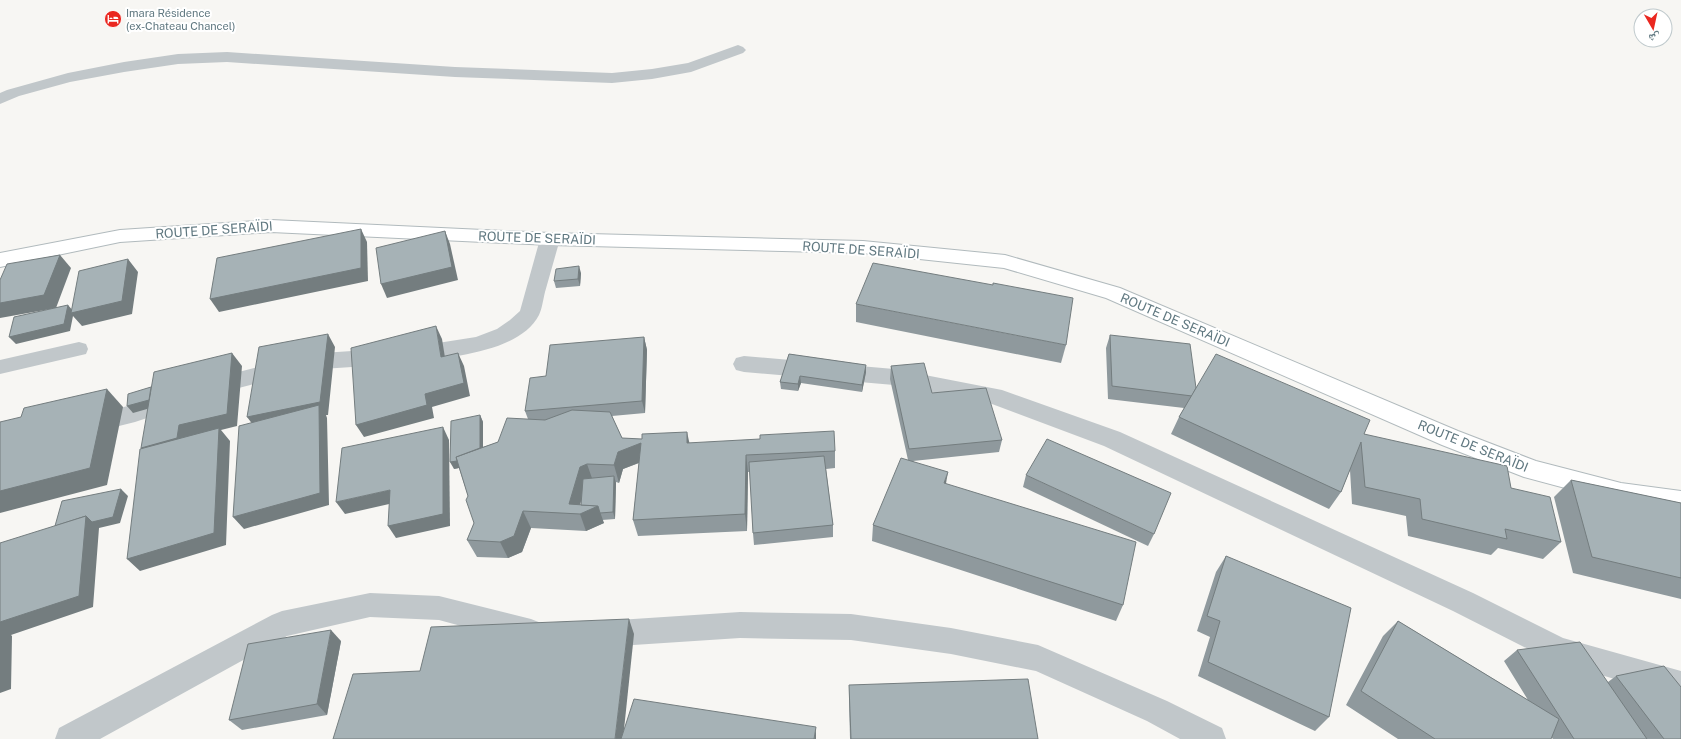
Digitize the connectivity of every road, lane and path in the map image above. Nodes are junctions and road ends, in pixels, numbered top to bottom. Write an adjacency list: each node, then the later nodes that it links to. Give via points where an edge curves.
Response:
1 (738, 50): 2 (street, via 691,67 612,78 470,73 227,57 178,59 68,78)
2 (0, 98)
3 (550, 240): 4 (street, ROUTE DE SERAÏDI, via 271,226 120,236); 8 (street, via 529,314 512,331 486,343 391,357 307,362 219,385 135,413); 9 (street, ROUTE DE SERAÏDI, via 863,247 1005,262 1113,293 1450,438 1533,470 1621,493)
4 (0, 260)
5 (80, 349): 7 (lane)
6 (744, 364): 10 (street, via 894,377 994,396 1112,439 1463,602 1558,650)
7 (0, 367)
8 (74, 428)
9 (1681, 501)
10 (1681, 685)
11 (70, 739): 12 (street, via 282,624 370,605 439,608 534,632 610,634 740,625 851,627 951,641 1038,658 1156,711)
12 (1211, 739)

